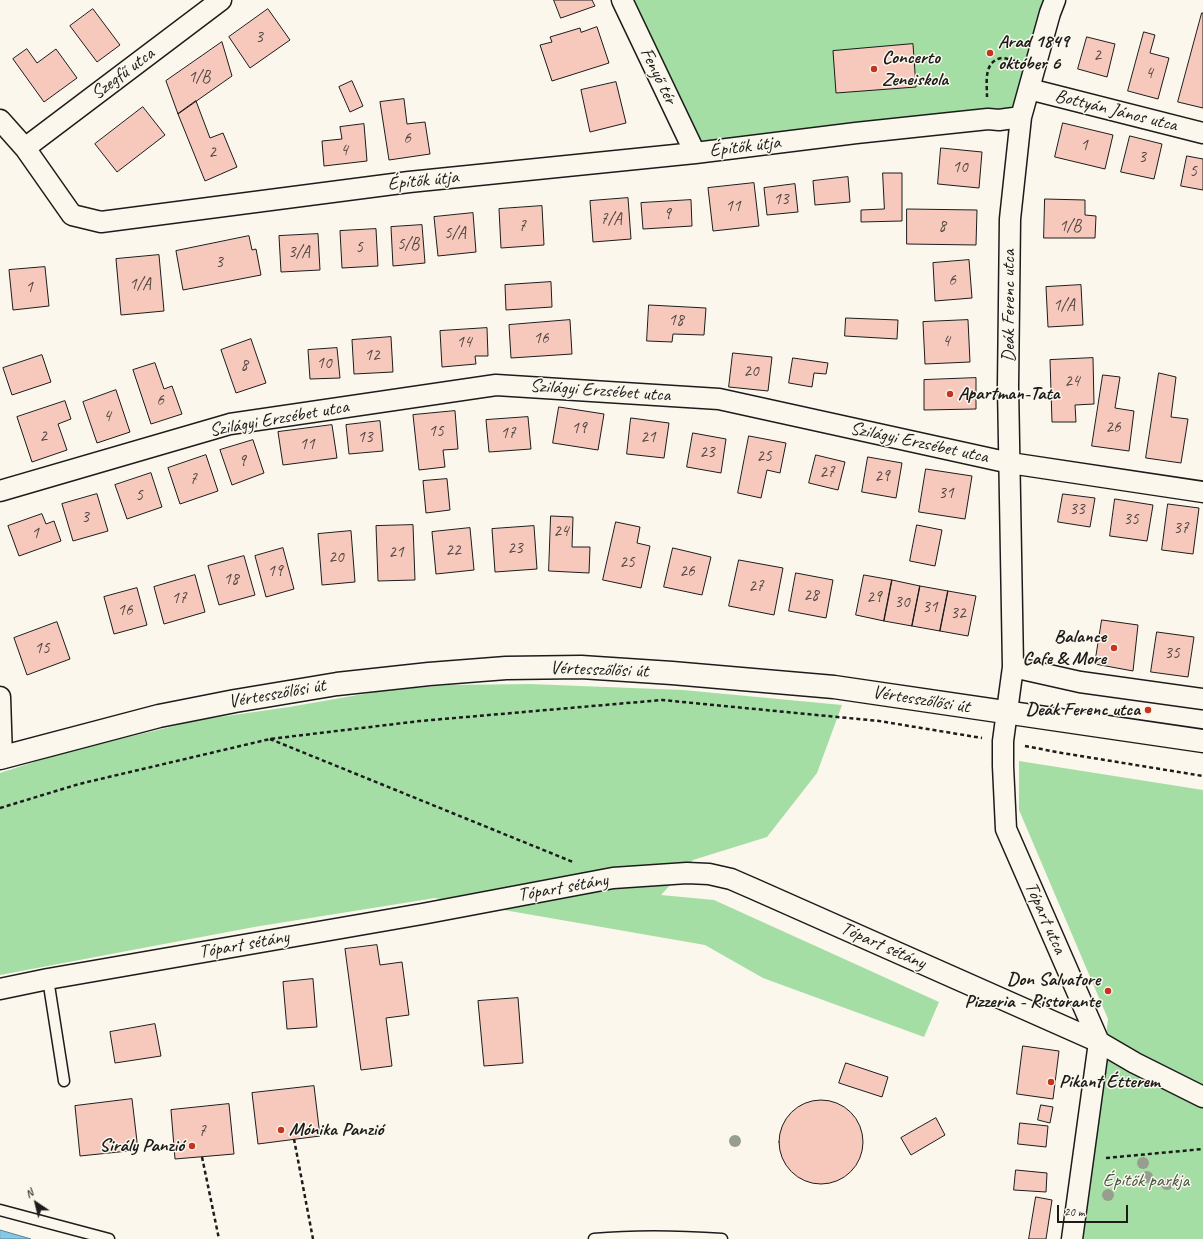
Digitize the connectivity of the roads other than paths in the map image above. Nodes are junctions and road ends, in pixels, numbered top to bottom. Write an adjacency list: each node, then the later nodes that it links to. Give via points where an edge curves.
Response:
1 (221, 0): 8 (street, Szegfű utca)
2 (622, 0): 9 (street, Fenyő tér)
3 (1055, 0): 4 (street, Deák Ferenc utca)
4 (1029, 89): 5 (street, Deák Ferenc utca); 7 (street, Bottyán János utca)
5 (1021, 117): 9 (street, Építők útja, via 856,133); 10 (street, Deák Ferenc utca, via 1010,219)
6 (0, 120): 8 (street, Építők útja)
7 (1203, 133)
8 (25, 148): 9 (street, Építők útja, via 72,215 101,222 409,182)
9 (695, 153)
10 (1010, 463): 11 (street, Szilágyi Erzsébet utca, via 719,399 496,385 230,424); 12 (street, Szilágyi Erzsébet utca); 13 (street, Deák Ferenc utca)
11 (0, 491)
12 (1203, 492)
13 (1013, 667): 15 (street, via 1080,682); 16 (street, Deák Ferenc utca)
14 (0, 697): 18 (street)
15 (1203, 699)
16 (1006, 713): 17 (main road, Vértesszőlősi út); 18 (main road, Vértesszőlősi út, via 834,687 761,680 581,667 506,668 337,684 235,701 159,716); 21 (street, Tópart utca, via 1003,742 1006,829)
17 (1203, 741)
18 (1, 758)
19 (48, 979): 20 (street, Tópart sétány); 21 (street, Tópart sétány, via 613,878 709,874 731,879); 22 (lane)
20 (0, 989)
21 (1099, 1042): 23 (street, Tópart sétány); 28 (street)
22 (64, 1081)
23 (1203, 1097)
24 (0, 1210): 25 (lane)
25 (109, 1239)
26 (594, 1239): 27 (lane, via 623,1236)
27 (722, 1239)
28 (1072, 1239)

